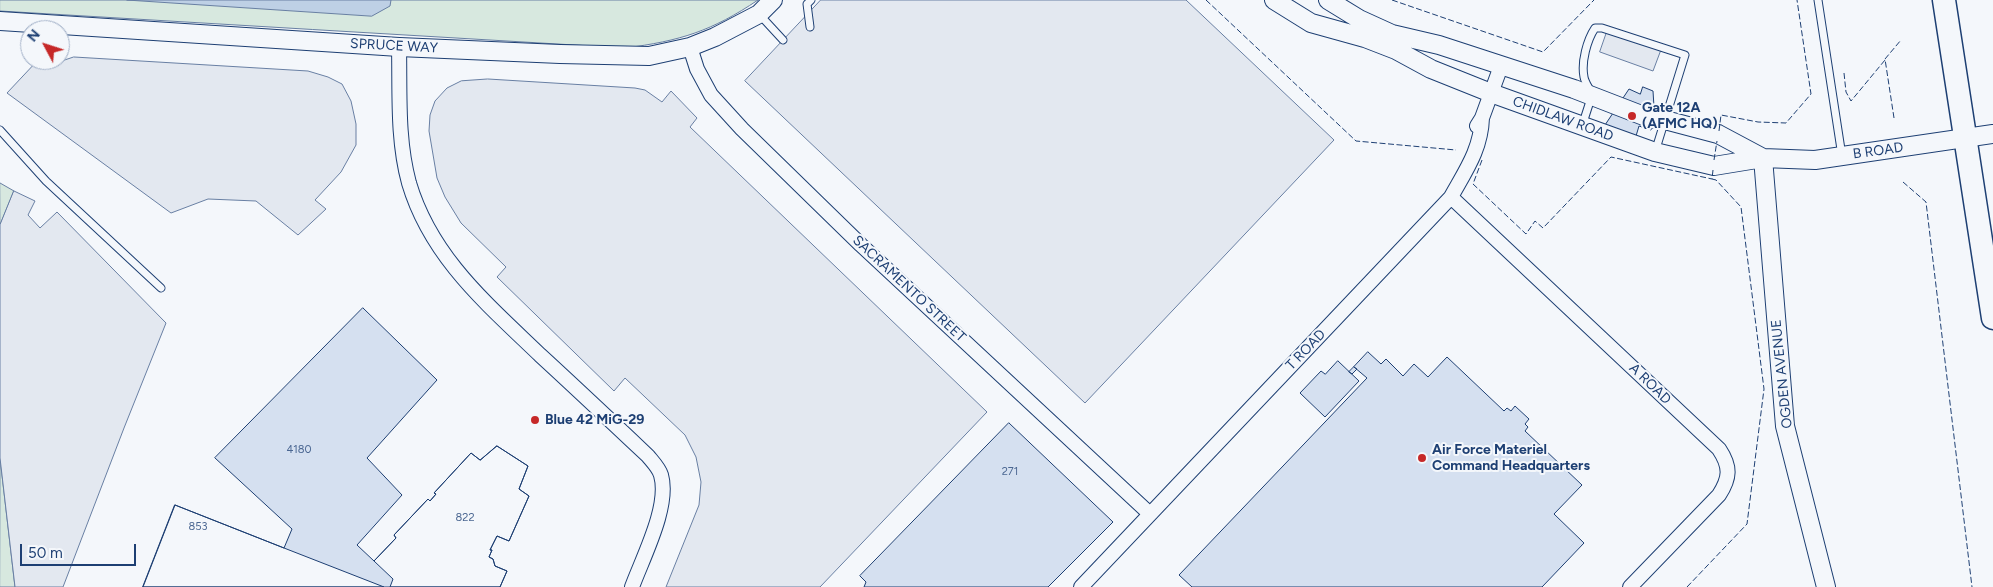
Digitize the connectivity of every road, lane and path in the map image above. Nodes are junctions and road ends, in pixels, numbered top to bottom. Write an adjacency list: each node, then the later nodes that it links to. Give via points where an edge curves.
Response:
1 (774, 0): 7 (street, SPRUCE WAY)
2 (811, 0): 9 (lane, via 807,4)
3 (1274, 0): 14 (street, CHIDLAW ROAD, via 1311,23 1396,50 1431,70)
4 (1328, 0): 13 (street, via 1392,34 1439,45)
5 (1818, 0): 22 (lane)
6 (1944, 0): 20 (main road)
7 (759, 14): 10 (lane); 12 (street, SPRUCE WAY, via 740,26)
8 (0, 21): 11 (street, SPRUCE WAY)
9 (810, 27)
10 (783, 40)
11 (399, 47): 12 (street, SPRUCE WAY, via 649,56); 28 (street, via 400,143 425,224 451,265 486,303 648,456 660,473 664,490 662,508)
12 (690, 47): 27 (street, SACRAMENTO STREET, via 711,95 742,129 868,252)
13 (1500, 66): 14 (street, T ROAD); 15 (street)
14 (1491, 93): 17 (street, CHIDLAW ROAD); 24 (street, T ROAD, via 1482,118 1473,131)
15 (1592, 95): 16 (street, via 1615,96 1653,110); 16 (lane, via 1584,78 1584,60 1591,34 1595,28 1602,28 1685,55); 17 (lane)
16 (1666, 120): 21 (lane); 23 (street, via 1718,134)
17 (1582, 127): 21 (street, CHIDLAW ROAD)
18 (0, 130): 25 (lane, via 46,181)
19 (1993, 134): 20 (street, B ROAD)
20 (1966, 139): 22 (street, B ROAD); 26 (main road)
21 (1655, 152): 23 (street, CHIDLAW ROAD, via 1714,166)
22 (1842, 157): 23 (street, B ROAD, via 1815,160)
23 (1763, 158): 31 (street, OGDEN AVENUE, via 1786,426)
24 (1452, 197): 27 (street, T ROAD); 30 (street, A ROAD, via 1727,460 1725,485 1718,495)
25 (161, 288)
26 (1993, 318)
27 (1150, 514): 29 (street, T ROAD)
28 (632, 587)
29 (1081, 587)
30 (1630, 587)
31 (1826, 587)

